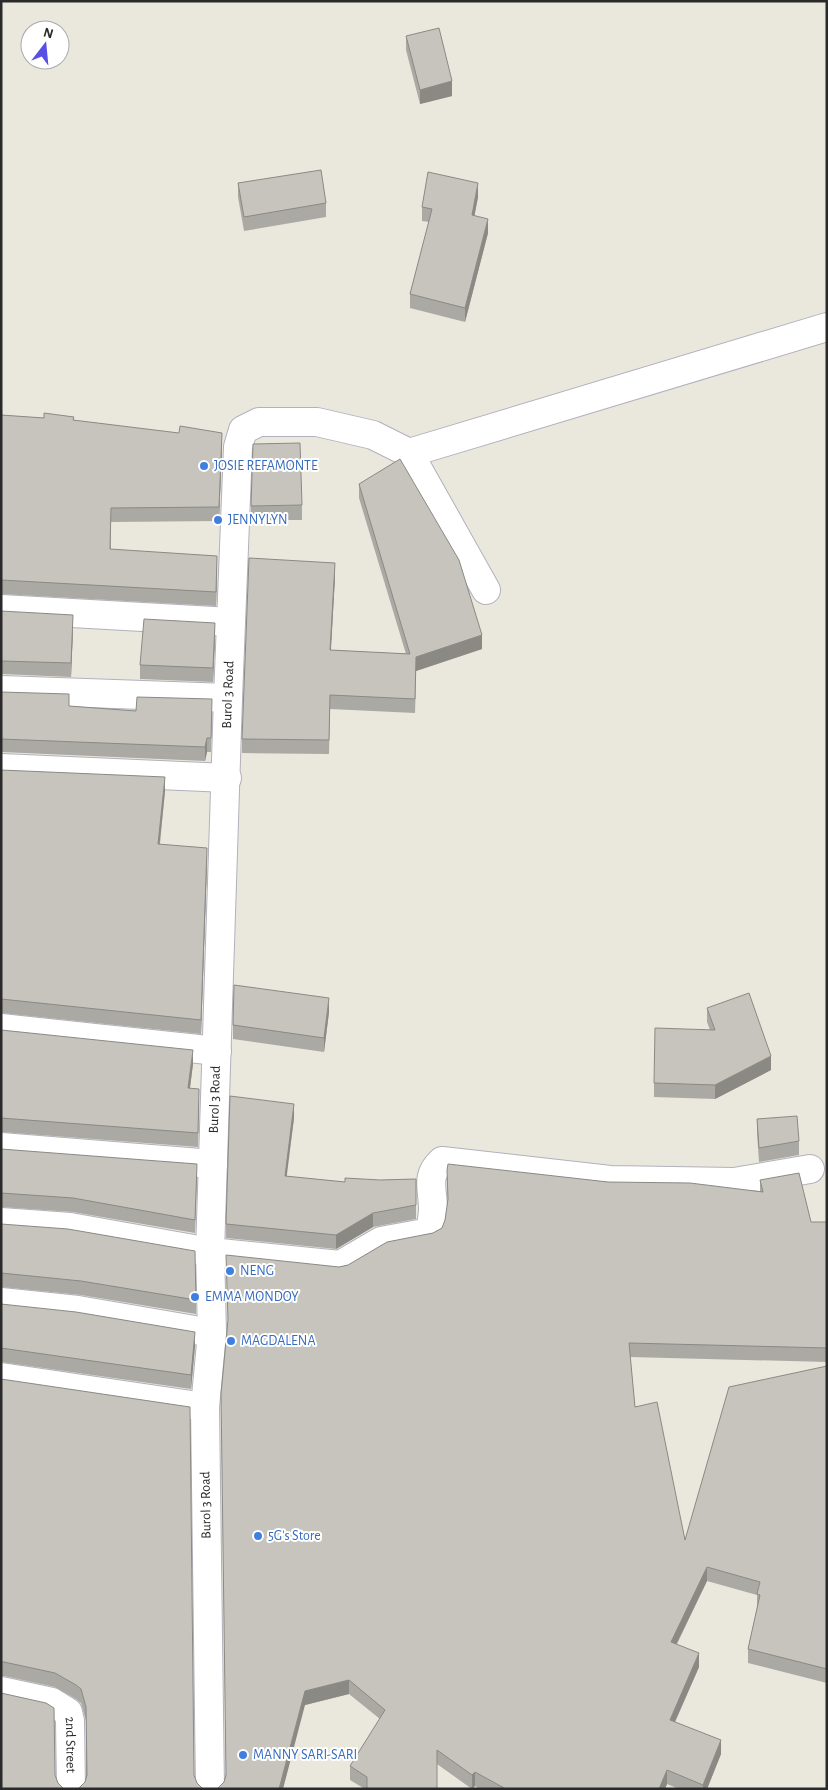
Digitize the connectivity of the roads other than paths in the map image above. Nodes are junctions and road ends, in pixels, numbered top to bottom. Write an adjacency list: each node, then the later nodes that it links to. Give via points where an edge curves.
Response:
1 (827, 327): 2 (street)
2 (410, 453): 3 (street); 5 (street, Burol 3 Road, via 373,435 317,422 259,422 243,430 238,447)
3 (486, 590)
4 (1, 609): 5 (street)
5 (231, 622): 7 (street, Burol 3 Road)
6 (1, 690): 7 (street)
7 (228, 698): 9 (street, Burol 3 Road)
8 (1, 768): 9 (street)
9 (226, 778): 11 (street, Burol 3 Road)
10 (1, 1028): 11 (street)
11 (217, 1051): 13 (street, Burol 3 Road)
12 (1, 1147): 13 (street)
13 (214, 1164): 16 (street, Burol 3 Road)
14 (810, 1169): 16 (street, via 734,1182 610,1180 442,1161 431,1177 433,1210 430,1232 381,1241 340,1264)
15 (1, 1222): 16 (street, via 70,1227)
16 (210, 1252): 18 (street, Burol 3 Road)
17 (1, 1302): 18 (street, via 78,1310)
18 (212, 1333): 20 (street, Burol 3 Road)
19 (1, 1377): 20 (street)
20 (205, 1407): 23 (street, Burol 3 Road)
21 (1, 1692): 22 (street, 2nd Street, via 52,1702 68,1712)
22 (71, 1789)
23 (210, 1789)

